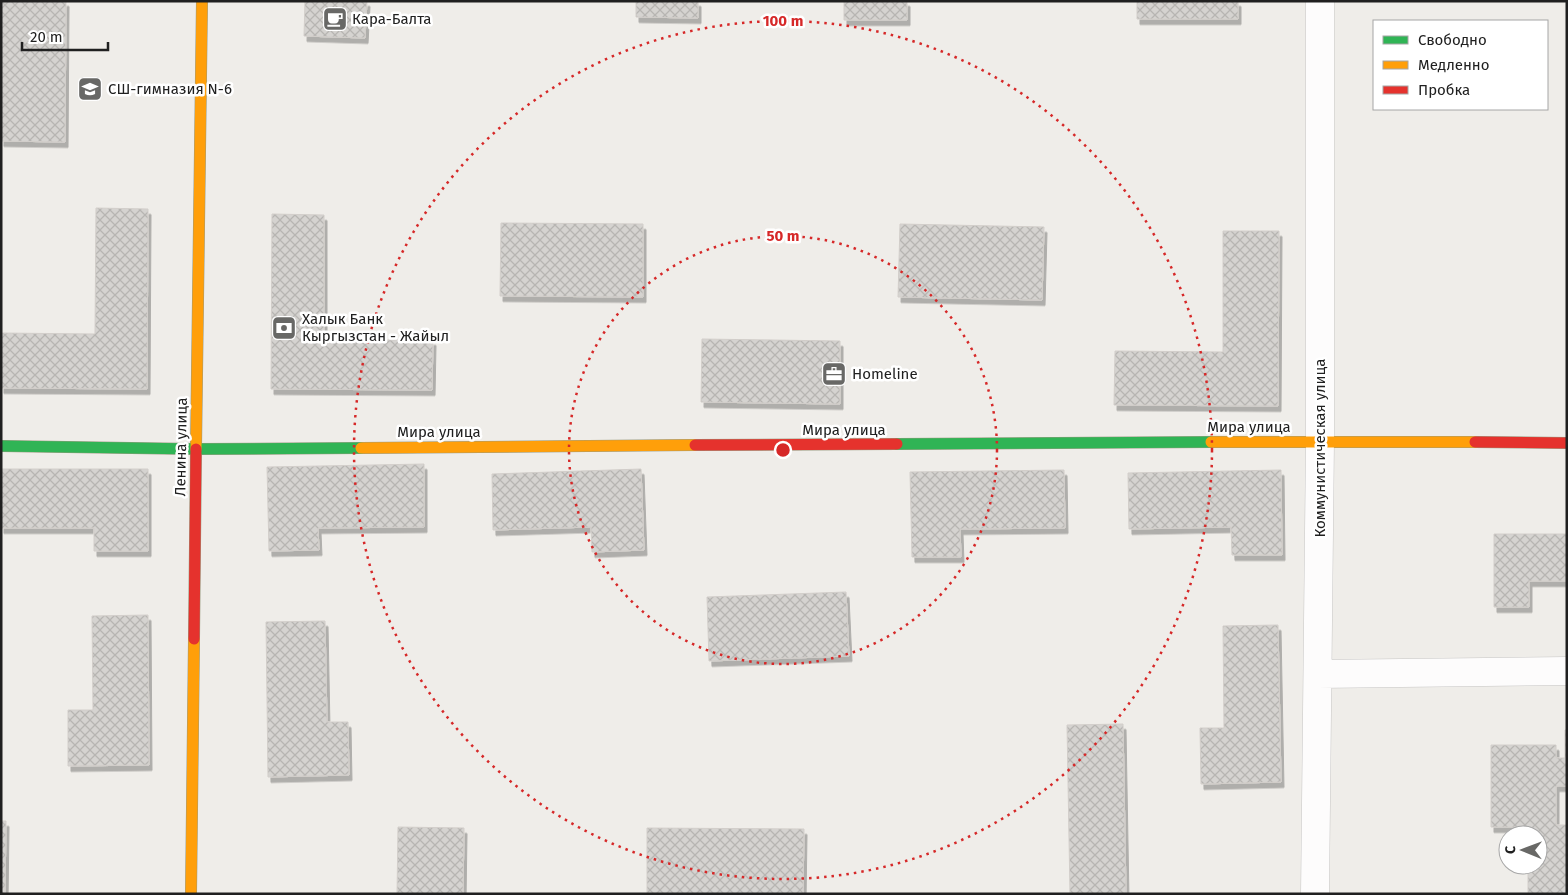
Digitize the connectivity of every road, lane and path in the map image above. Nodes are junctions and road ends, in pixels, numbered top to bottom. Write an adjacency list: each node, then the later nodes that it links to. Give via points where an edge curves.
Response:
1 (202, 1): 6 (street, Ленина улица)
2 (1320, 1): 3 (street, Коммунистическая улица)
3 (1320, 441): 4 (street, Мира улица); 6 (street, Мира улица); 8 (street, Коммунистическая улица)
4 (1567, 443)
5 (1, 446): 6 (street, Мира улица)
6 (196, 449): 9 (street, Ленина улица)
7 (1567, 671): 8 (street)
8 (1318, 674): 10 (street, Коммунистическая улица)
9 (191, 894)
10 (1315, 894)

